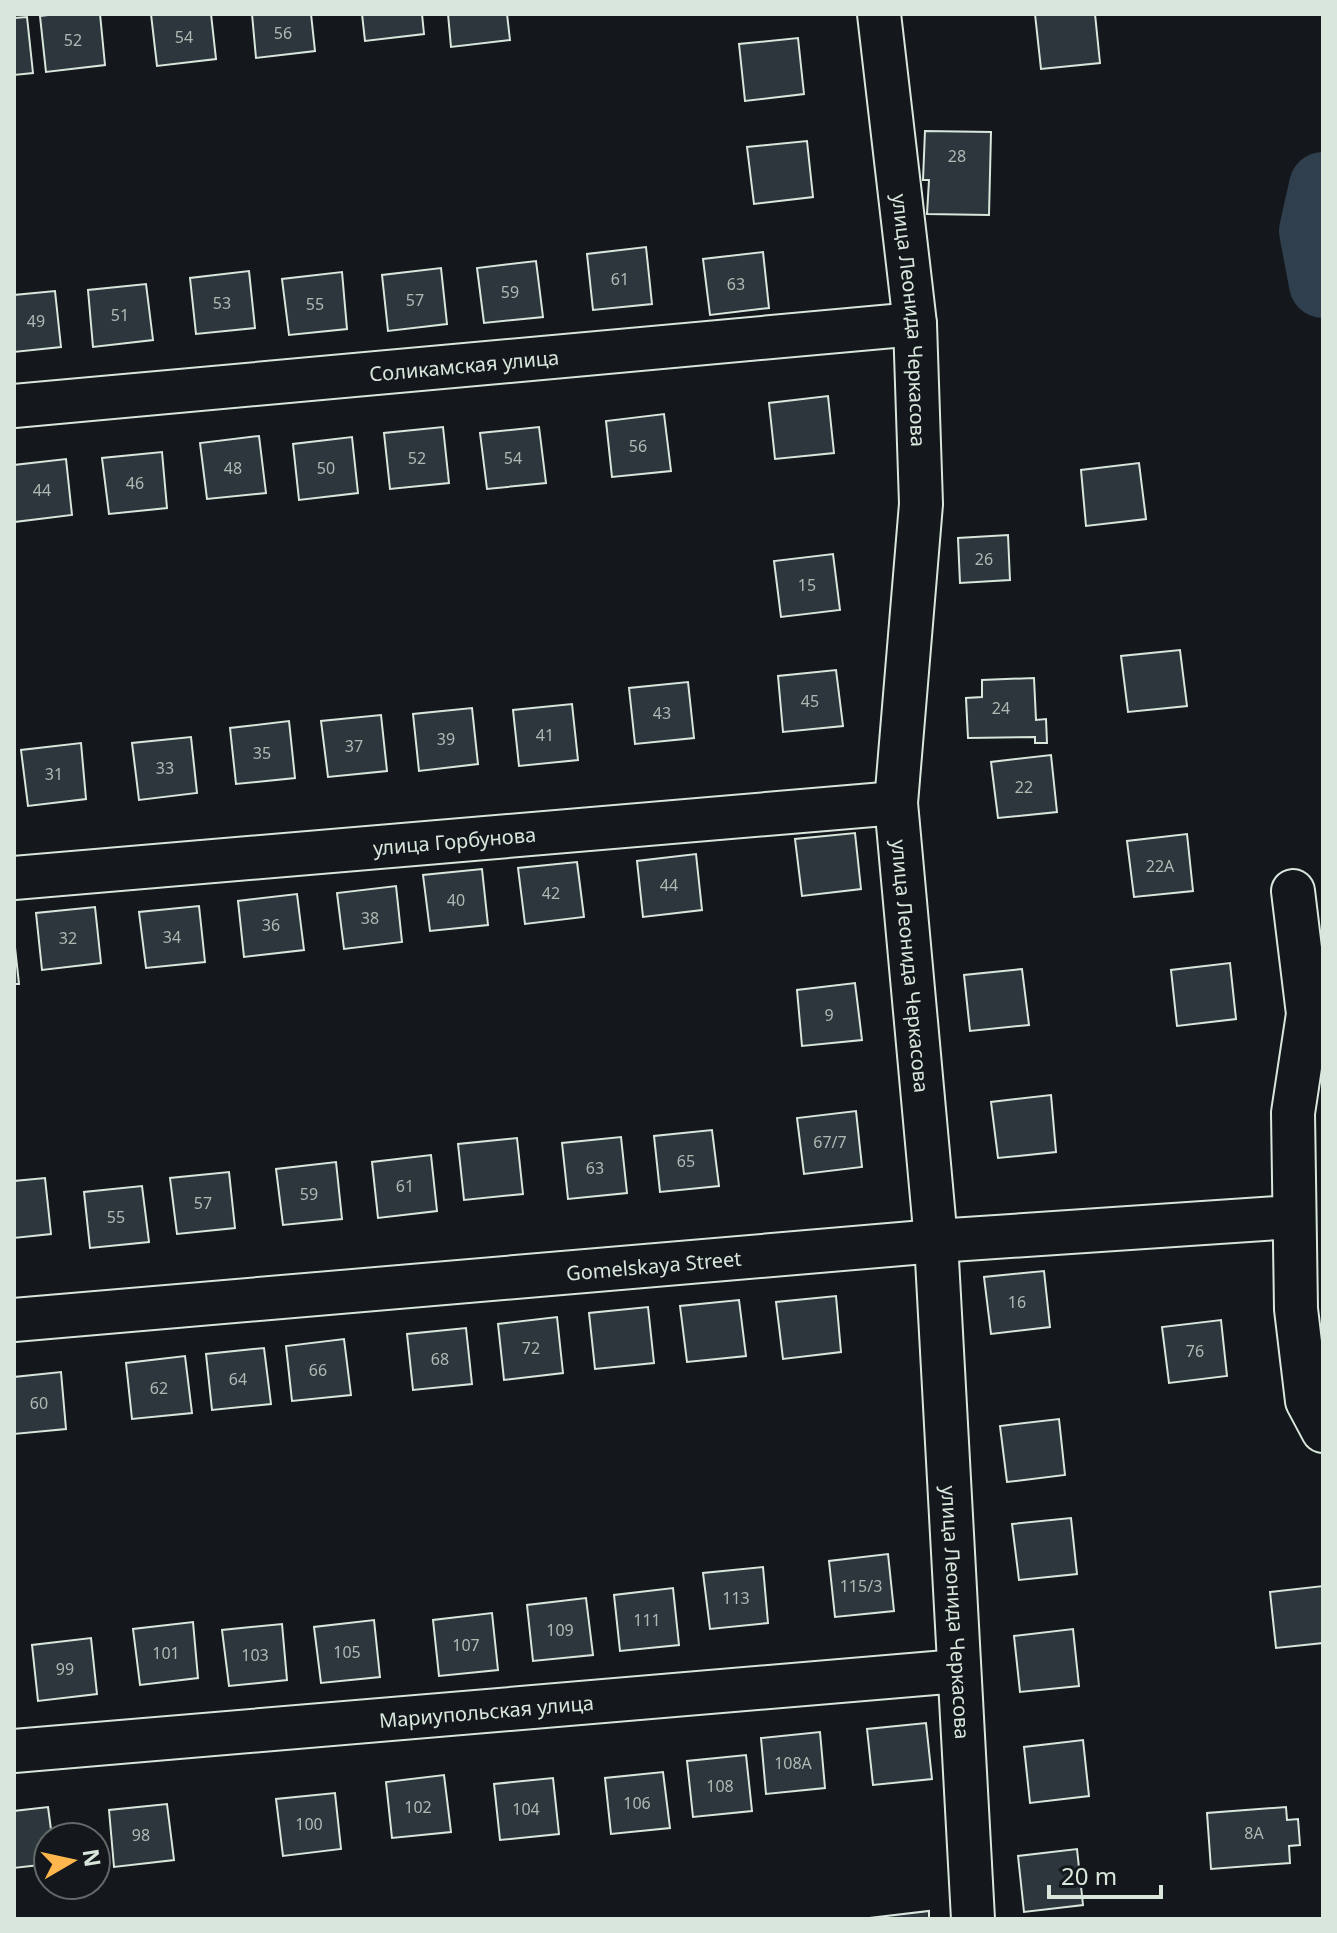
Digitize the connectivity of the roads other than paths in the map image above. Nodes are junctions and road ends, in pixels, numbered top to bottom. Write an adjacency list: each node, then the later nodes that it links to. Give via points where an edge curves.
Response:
1 (879, 14): 2 (street, улица Леонида Черкасова)
2 (915, 324): 3 (street, Соликамская улица); 4 (street, улица Леонида Черкасова, via 921,504)
3 (14, 406)
4 (896, 803): 5 (street, улица Горбунова); 8 (street, улица Леонида Черкасова)
5 (14, 878)
6 (1293, 891): 7 (street, via 1308,1014 1293,1113)
7 (1293, 1217): 8 (street, Gomelskaya Street); 10 (street, via 1307,1401)
8 (936, 1241): 9 (street, Gomelskaya Street); 11 (street, улица Леонида Черкасова)
9 (14, 1320)
10 (1323, 1431)
11 (958, 1671): 12 (street, Мариупольская улица); 13 (street, улица Леонида Черкасова)
12 (14, 1751)
13 (973, 1919)

